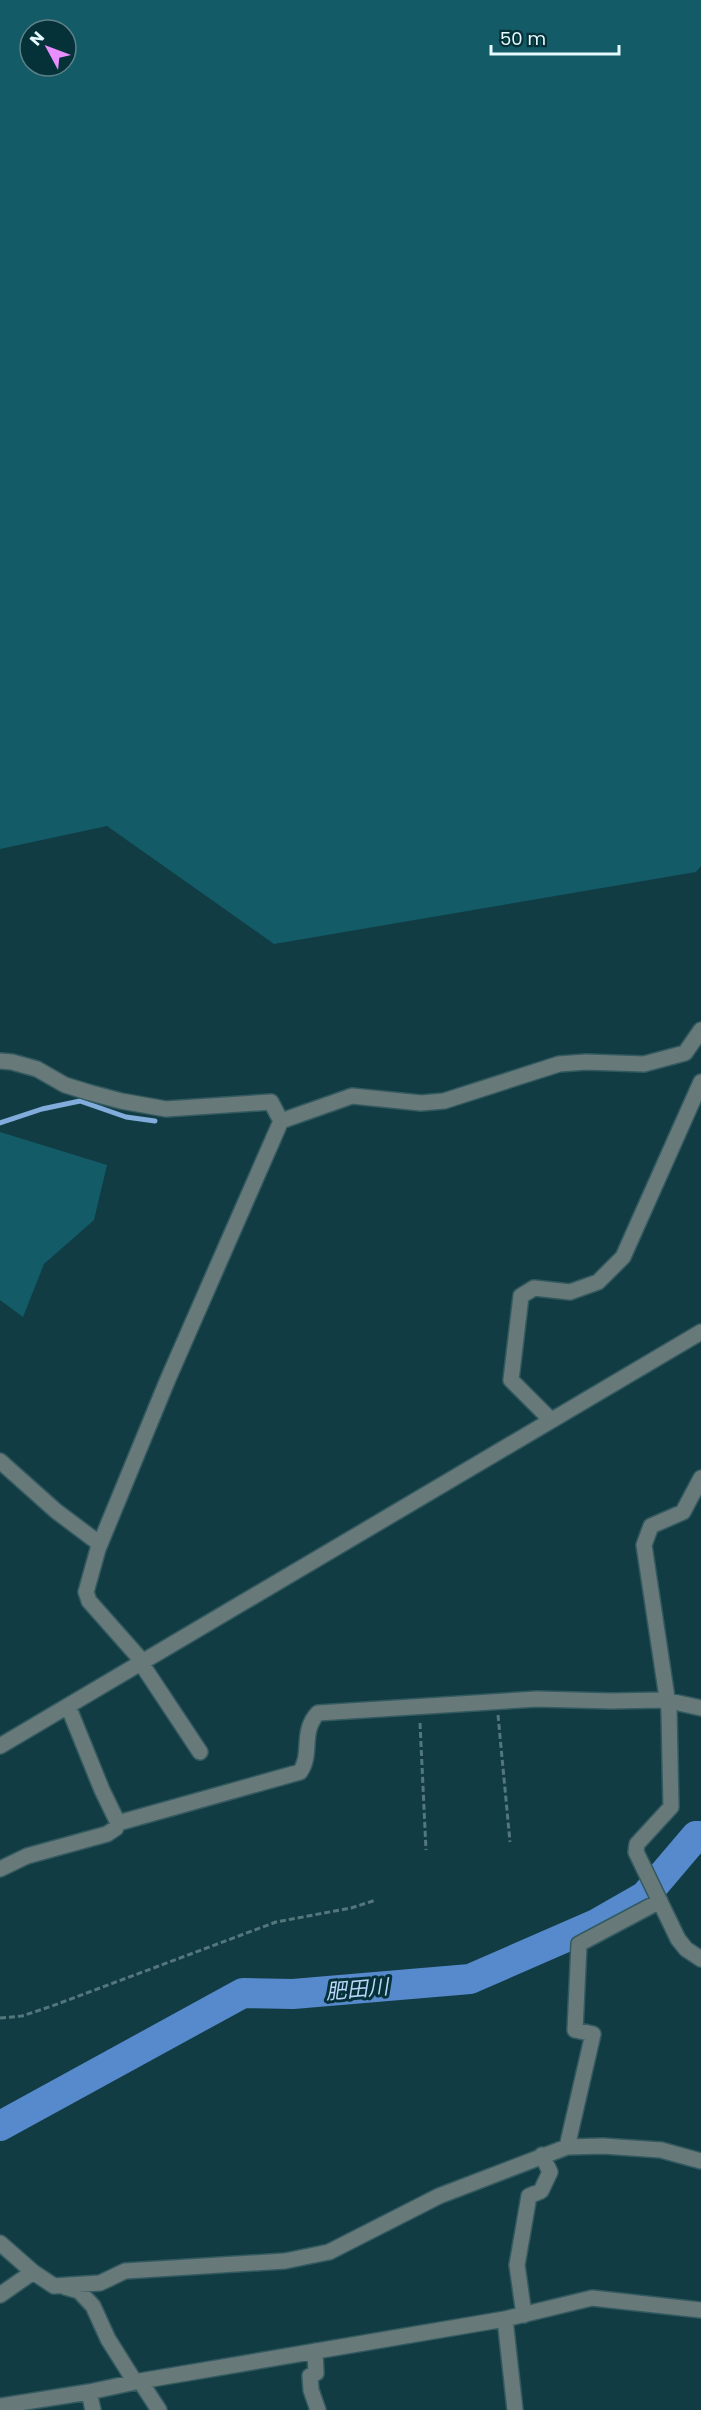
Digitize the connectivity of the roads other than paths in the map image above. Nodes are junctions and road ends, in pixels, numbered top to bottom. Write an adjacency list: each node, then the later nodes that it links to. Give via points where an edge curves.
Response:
1 (701, 1030): 4 (street, via 685,1053 644,1064 559,1064 444,1101 421,1103 352,1096)
2 (0, 1061): 4 (street, via 37,1069 65,1085 91,1093 166,1109 272,1102)
3 (701, 1082): 6 (street, via 623,1257 598,1282 570,1292 534,1288 520,1296 511,1380)
4 (281, 1121): 9 (street)
5 (701, 1332): 6 (street)
6 (551, 1420): 10 (street)
7 (0, 1461): 9 (street, via 100,1544)
8 (701, 1478): 11 (street, via 683,1512 651,1526 644,1545)
9 (98, 1549): 10 (street, via 86,1592 89,1601)
10 (142, 1663): 12 (street); 15 (street)
11 (665, 1700): 13 (street); 16 (street, via 537,1699 318,1713 309,1723 305,1765 300,1772); 18 (street, via 669,1711 671,1807 637,1844 636,1852)
12 (68, 1706): 14 (street); 16 (street)
13 (701, 1708)
14 (0, 1746)
15 (200, 1752)
16 (118, 1823): 17 (street, via 107,1834 27,1856)
17 (0, 1869)
18 (659, 1900): 19 (street, via 678,1939); 20 (street, via 579,1944 574,2030 593,2034)
19 (701, 1959)
20 (567, 2147): 21 (street); 22 (street, via 661,2150)
21 (542, 2155): 25 (street, via 439,2196 329,2252 285,2261 125,2271 100,2283); 28 (street, via 550,2172 541,2191 529,2196 517,2265)
22 (701, 2161)
23 (0, 2243): 24 (street)
24 (33, 2272): 25 (street, via 54,2286); 26 (street)
25 (64, 2285): 31 (street, via 79,2291 93,2306 108,2339)
26 (0, 2295)
27 (701, 2310): 28 (street, via 592,2298)
28 (524, 2315): 29 (street)
29 (505, 2319): 30 (street); 37 (street)
30 (315, 2351): 31 (street); 36 (street, via 316,2373 310,2376)
31 (137, 2382): 32 (street); 35 (street)
32 (89, 2392): 33 (street); 34 (street)
33 (0, 2406)
34 (93, 2410)
35 (159, 2410)
36 (318, 2410)
37 (515, 2410)

